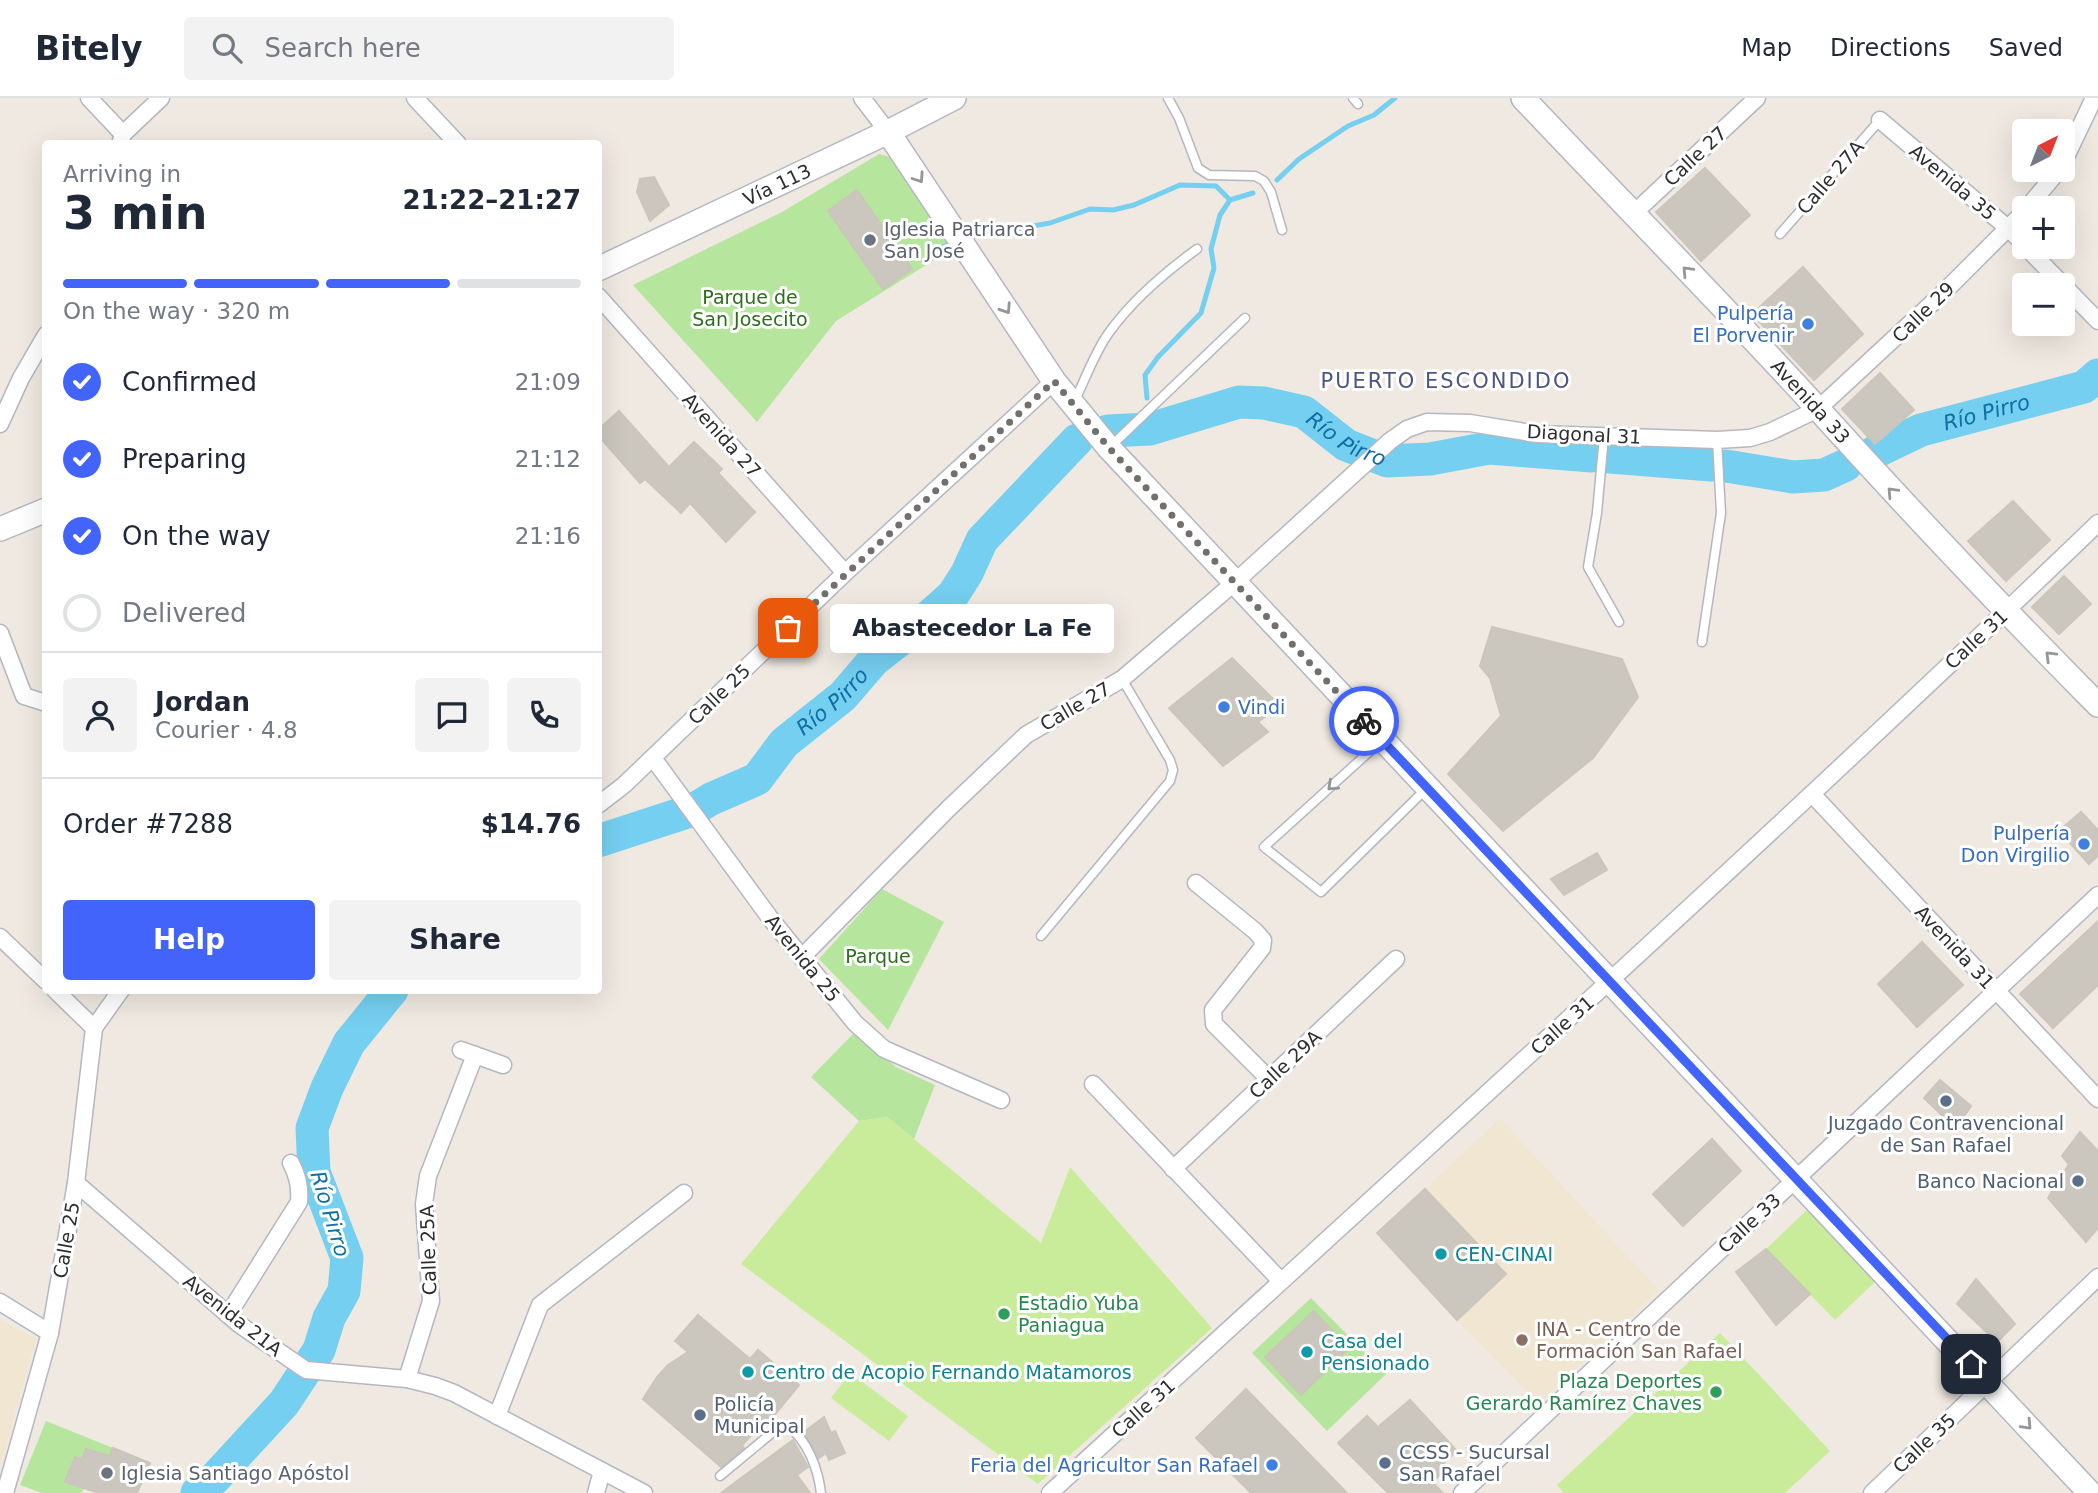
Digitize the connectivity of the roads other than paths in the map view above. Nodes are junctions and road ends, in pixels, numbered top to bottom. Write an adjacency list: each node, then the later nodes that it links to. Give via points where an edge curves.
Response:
1 (89, 98): 13 (street)
2 (161, 98): 13 (street)
3 (415, 98): 14 (street)
4 (862, 98): 11 (street)
5 (954, 98): 11 (main road, Vía 113)
6 (1168, 98): 20 (lane, via 1198,168 1209,175 1255,176 1264,181)
7 (1523, 98): 17 (main road, Avenida 33)
8 (1757, 98): 17 (street, Calle 27)
9 (2094, 98): 12 (street)
10 (1880, 120): 19 (street, Avenida 35); 22 (lane, Calle 27A)
11 (888, 132): 25 (main road, Vía 113); 30 (main road, one-way to 30)
12 (2076, 136)
13 (122, 139)
14 (454, 140)
15 (2049, 182): 16 (street, Calle 29)
16 (2038, 196)
17 (1633, 214): 32 (main road, Avenida 33, one-way to 17)
18 (2012, 226): 19 (street, Calle 29)
19 (2009, 229): 21 (street, Avenida 35); 32 (street, Calle 29)
20 (1282, 230)
21 (2012, 232)
22 (1780, 234)
23 (1197, 249): 31 (lane, via 1151,286 1106,336)
24 (2038, 259): 28 (street, Avenida 35)
25 (602, 267)
26 (602, 300): 41 (street, Avenida 27)
27 (1245, 318): 36 (lane)
28 (2098, 321)
29 (42, 342): 33 (street)
30 (1054, 381): 31 (main road); 41 (street, Calle 25)
31 (1073, 405): 36 (main road)
32 (1818, 409): 35 (street, Diagonal 31, via 1770,432); 43 (main road, Avenida 33, one-way to 32)
33 (0, 424)
34 (1604, 436): 35 (street, Diagonal 31); 37 (street, Diagonal 31, via 1427,422 1407,429); 44 (lane, via 1588,567)
35 (1717, 440): 46 (lane, via 1721,513)
36 (1109, 448): 42 (main road)
37 (1359, 468): 42 (street, Calle 27)
38 (42, 512): 40 (main road)
39 (2098, 523): 43 (street, Calle 31)
40 (0, 529)
41 (845, 573): 51 (street, Calle 25)
42 (1234, 583): 47 (street, Calle 27); 50 (main road)
43 (2006, 611): 49 (main road, Avenida 33, one-way to 43); 53 (street, Calle 31)
44 (1619, 622)
45 (0, 633): 48 (street, via 24,696)
46 (1702, 642)
47 (1122, 679): 57 (lane, via 1170,760 1170,781); 59 (street, Calle 27, via 1027,735)
48 (42, 703)
49 (2098, 705)
50 (1383, 740): 52 (main road); 52 (lane, one-way to 52, via 1264,847 1321,892)
51 (653, 758): 54 (street, Calle 25); 59 (street, Avenida 25)
52 (1428, 786): 62 (main road)
53 (1812, 794): 62 (street, Calle 31); 63 (street, Avenida 31)
54 (602, 802)
55 (1196, 883): 68 (street, via 1263,940 1262,948 1212,1016 1214,1024)
56 (2098, 895): 63 (street, Calle 33)
57 (1041, 936)
58 (0, 937): 61 (street)
59 (802, 957): 71 (street, Avenida 25, via 855,1023 884,1049)
60 (1396, 959): 68 (street, Calle 29A)
61 (42, 977)
62 (1611, 980): 74 (main road); 78 (street, Calle 31)
63 (1997, 992): 70 (street, Avenida 31); 74 (street, Calle 33)
64 (59, 994): 66 (street)
65 (118, 994): 66 (street, Calle 25)
66 (94, 1028): 75 (street, Calle 25)
67 (503, 1065): 82 (street, Calle 25A, via 468,1053 429,1176 424,1204 431,1301)
68 (1269, 1079): 73 (street, Calle 29A)
69 (1093, 1084): 73 (street)
70 (2098, 1099)
71 (1001, 1100)
72 (291, 1163): 80 (street, via 298,1177 299,1202)
73 (1173, 1169): 78 (street)
74 (1795, 1179): 83 (main road); 92 (street, Calle 33)
75 (76, 1183): 80 (street, Avenida 21A); 81 (street, Calle 25)
76 (684, 1193): 84 (street, via 540,1305)
77 (2098, 1277): 83 (street, Calle 35)
78 (1281, 1281): 91 (street, Calle 31)
79 (0, 1303): 81 (street)
80 (228, 1315): 82 (street, Avenida 21A, via 306,1370)
81 (50, 1333): 87 (street, Calle 25)
82 (407, 1379): 84 (street, Avenida 21A, via 454,1393)
83 (1988, 1383): 93 (street, Calle 35); 94 (main road, one-way to 94)
84 (496, 1416): 85 (street, Avenida 21A)
85 (602, 1471): 88 (street); 89 (street, Avenida 21A)
86 (720, 1476): 90 (lane, via 773,1432 788,1426 797,1432 814,1463)
87 (5, 1493)
88 (596, 1493)
89 (644, 1493)
90 (821, 1493)
91 (1050, 1493)
92 (1462, 1493)
93 (1872, 1493)
94 (2090, 1493)

